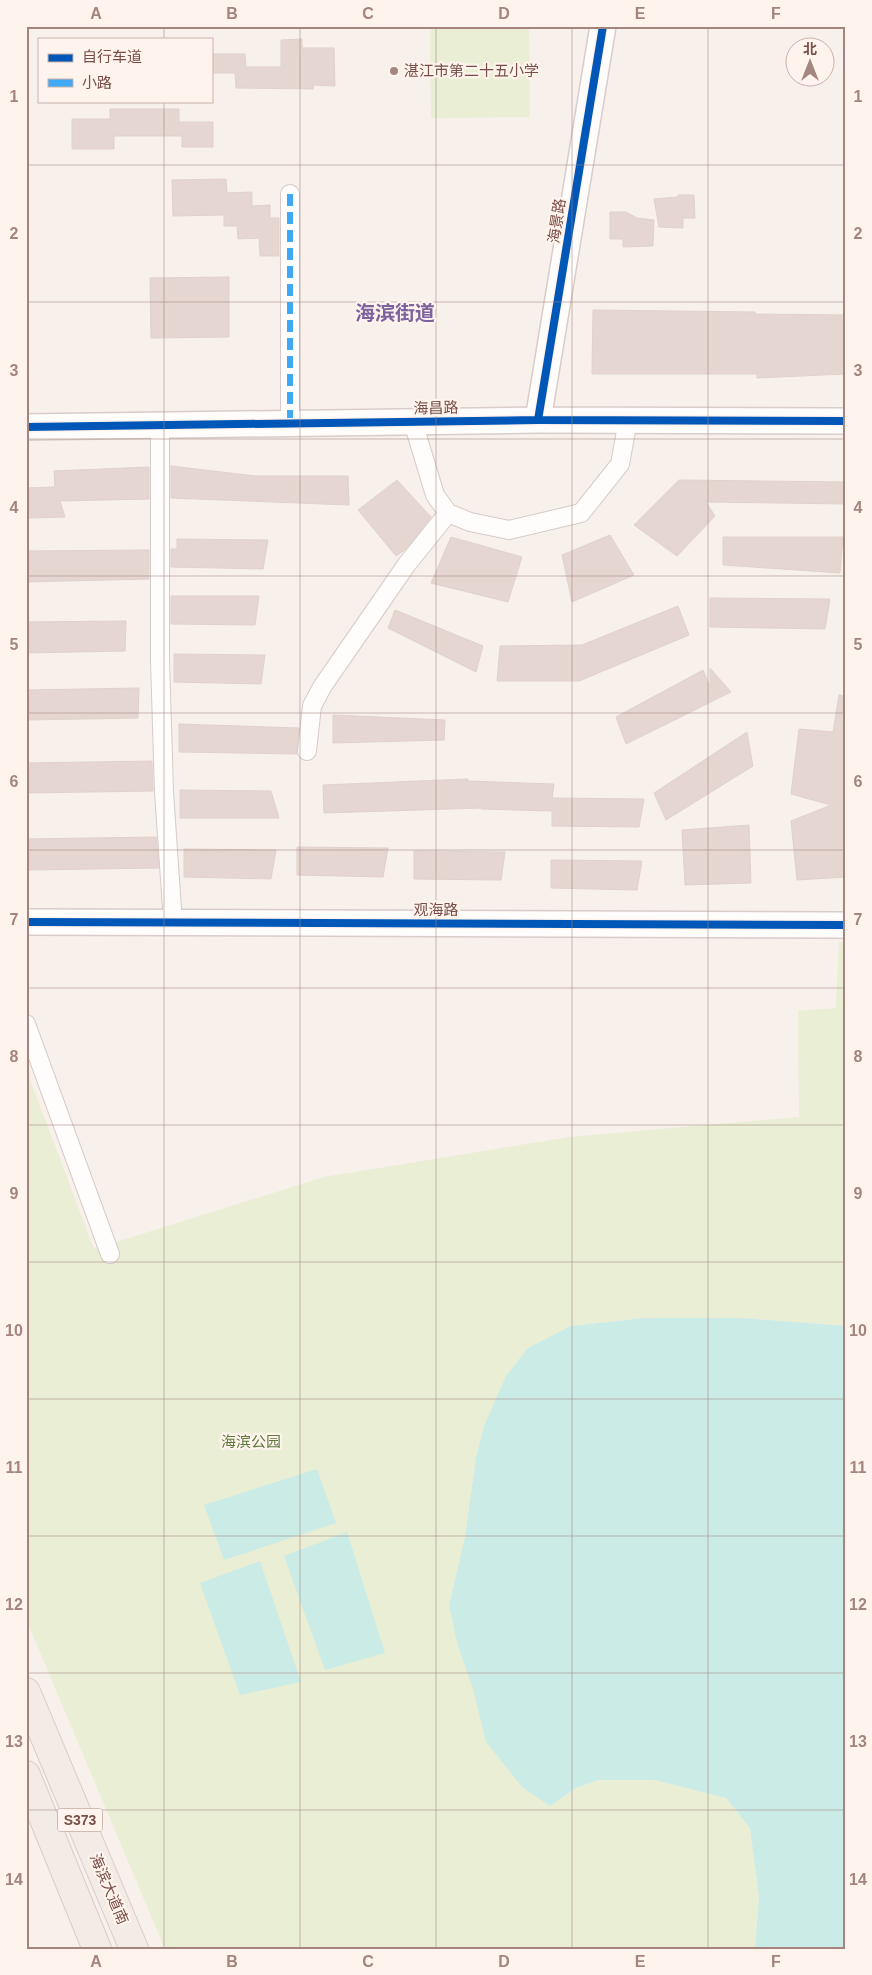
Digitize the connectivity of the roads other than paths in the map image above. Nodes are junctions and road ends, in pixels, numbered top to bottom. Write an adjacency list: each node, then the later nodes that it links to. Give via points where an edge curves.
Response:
1 (602, 26): 3 (street, 海景路)
2 (290, 194): 7 (street)
3 (538, 420): 4 (street, 海昌路); 5 (street, 海昌路)
4 (628, 420): 6 (street, 海昌路); 10 (street, via 620,464 581,513 509,530 470,522)
5 (413, 422): 7 (street, 海昌路); 10 (street, via 435,494)
6 (846, 422)
7 (290, 424): 8 (street, 海昌路)
8 (160, 425): 9 (street, 海昌路); 13 (street, via 160,660 164,792)
9 (26, 427)
10 (448, 513): 11 (street, via 407,564 322,687 312,706)
11 (307, 751)
12 (26, 922): 13 (street, 观海路)
13 (173, 923): 14 (street, 观海路)
14 (846, 925)
15 (26, 1024): 16 (street)
16 (110, 1254)
17 (26, 1692): 20 (main road, 海滨大道南 / S373)
18 (26, 1775): 19 (main road, S373)
19 (97, 1949)
20 (134, 1949)

